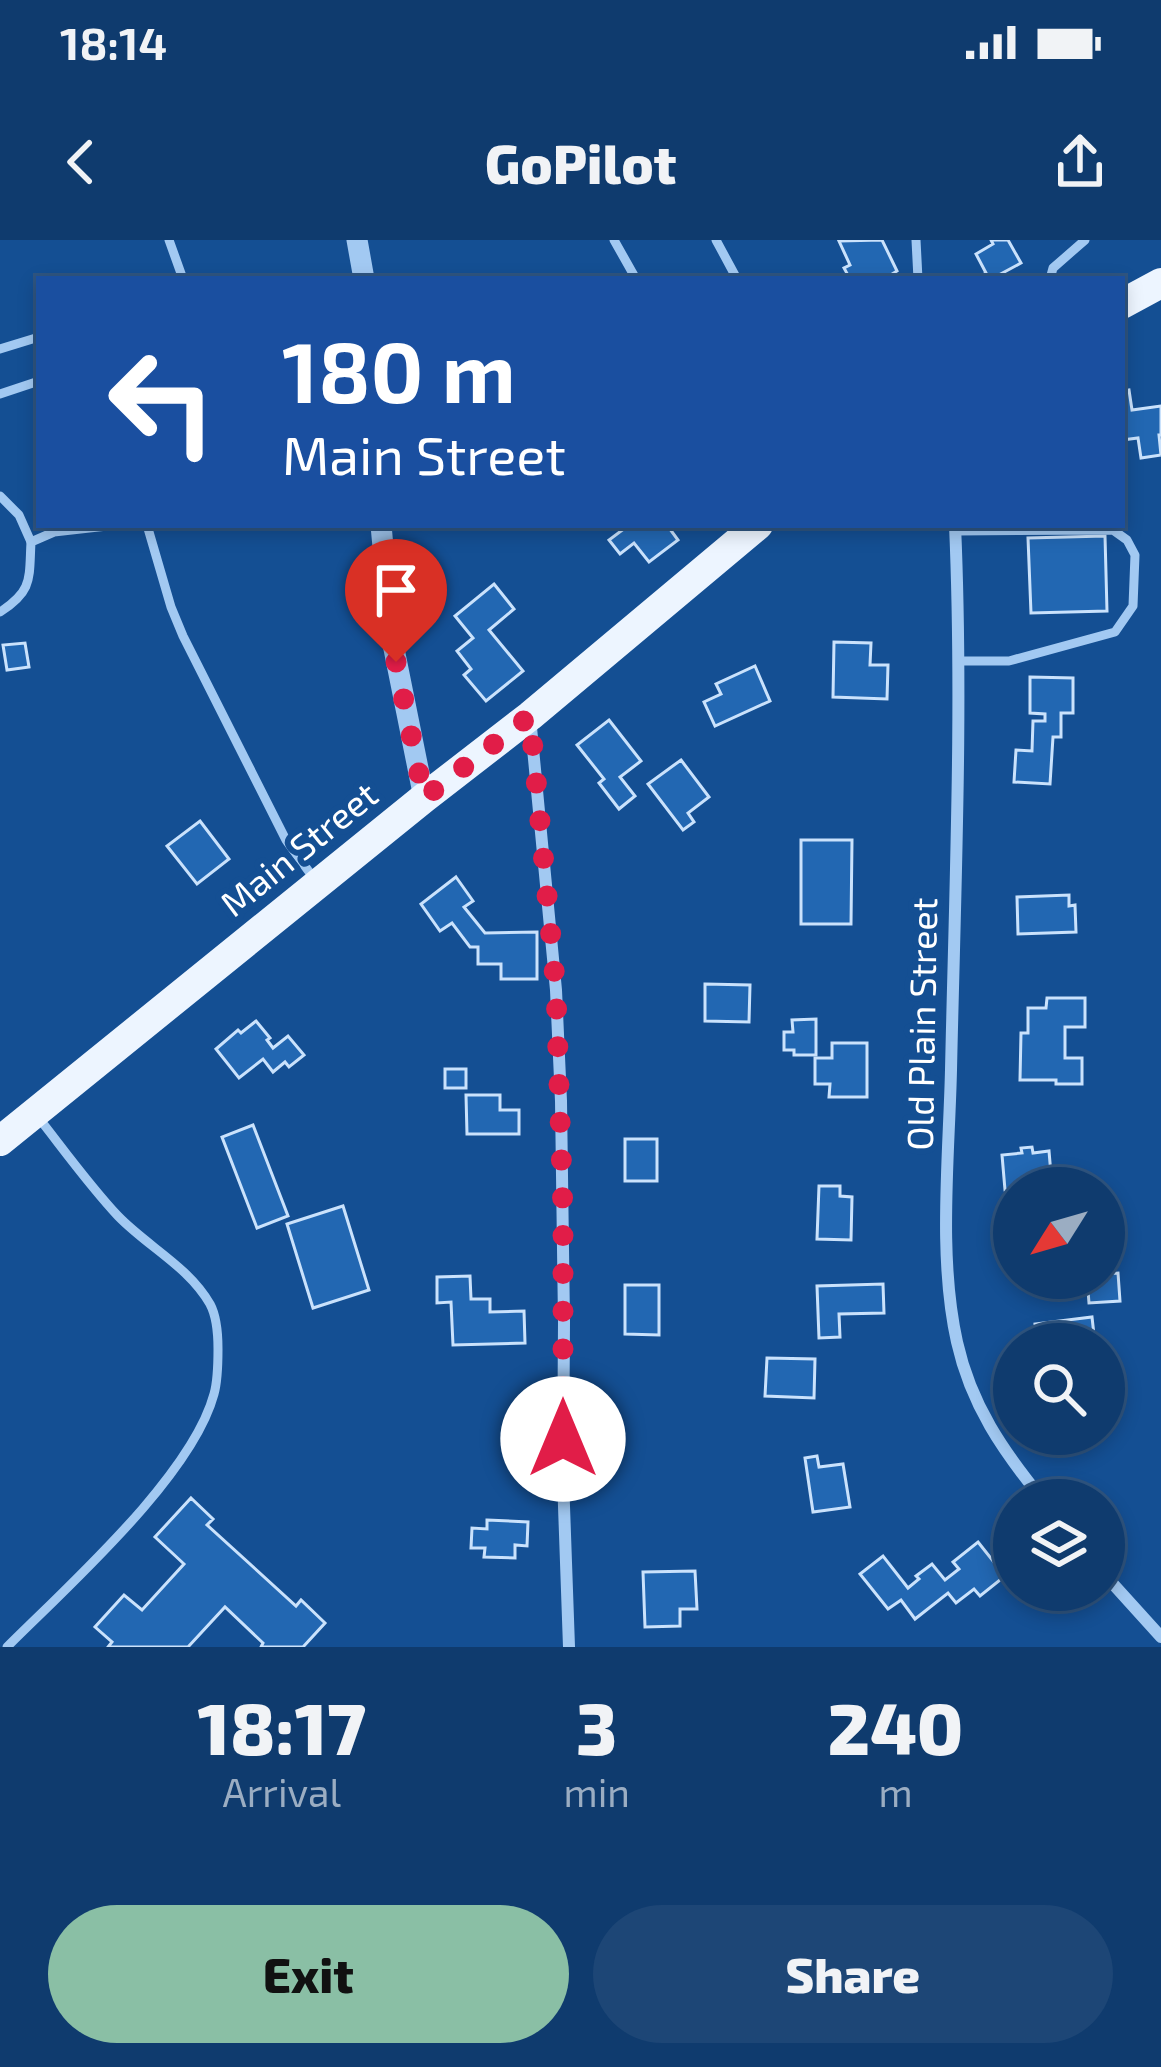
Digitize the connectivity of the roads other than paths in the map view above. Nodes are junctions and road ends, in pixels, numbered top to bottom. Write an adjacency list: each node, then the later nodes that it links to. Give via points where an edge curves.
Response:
1 (169, 240): 7 (lane)
2 (357, 240): 8 (street)
3 (614, 240): 9 (lane)
4 (716, 240): 10 (lane)
5 (916, 240): 11 (lane)
6 (1085, 240): 12 (lane)
7 (182, 276)
8 (363, 276)
9 (634, 276)
10 (733, 276)
11 (918, 276)
12 (1051, 276)
13 (1161, 283): 14 (main road)
14 (1125, 302)
15 (36, 338): 16 (lane)
16 (0, 350)
17 (36, 381): 18 (lane)
18 (0, 394)
19 (0, 496): 25 (lane)
20 (89, 528): 25 (lane)
21 (149, 528): 30 (lane, via 183,636 286,840)
22 (381, 528): 29 (street, via 391,634)
23 (754, 528): 28 (main road, Main Street)
24 (956, 528): 27 (street, Old Plain Street); 27 (lane, via 1113,530 1135,556 1133,606 1115,632 1009,661)
25 (32, 542): 26 (lane, via 22,598)
26 (0, 612)
27 (959, 661): 33 (street, Old Plain Street, via 952,1310 981,1413)
28 (530, 716): 29 (main road, Main Street); 37 (street, via 560,1078)
29 (424, 798): 30 (main road, Main Street)
30 (318, 884): 31 (main road, Main Street)
31 (34, 1113): 32 (main road, Main Street); 36 (lane, via 121,1219 189,1276 212,1308 218,1366 201,1426 160,1486)
32 (0, 1141)
33 (1026, 1479)
34 (1125, 1597): 35 (street)
35 (1161, 1637)
36 (8, 1647)
37 (569, 1647)

